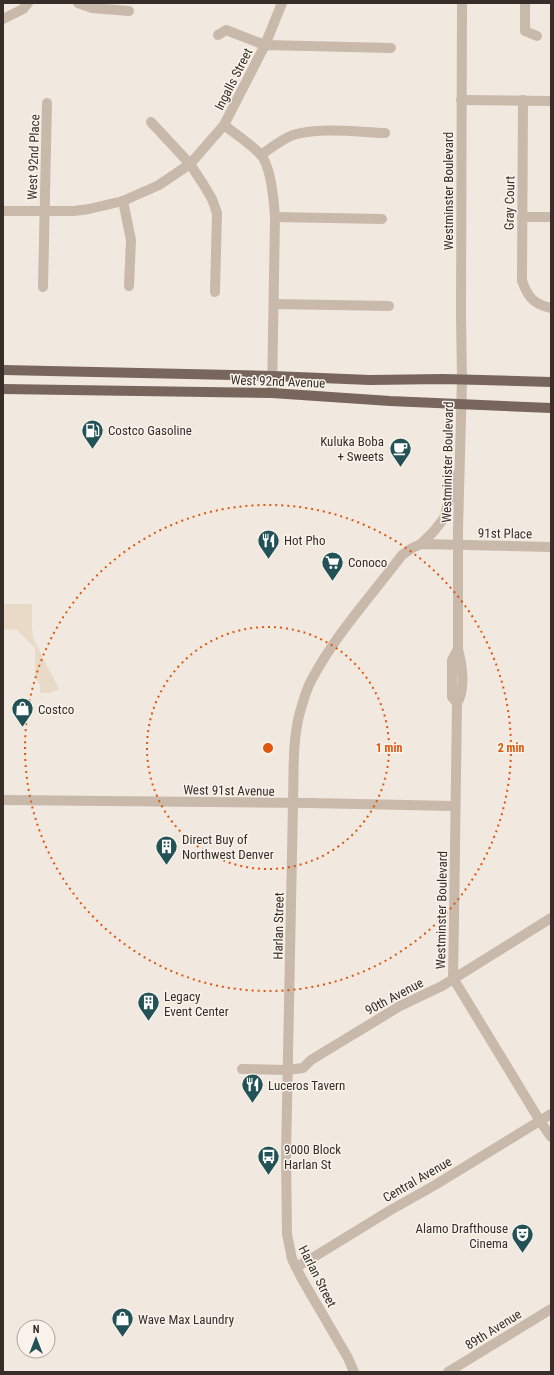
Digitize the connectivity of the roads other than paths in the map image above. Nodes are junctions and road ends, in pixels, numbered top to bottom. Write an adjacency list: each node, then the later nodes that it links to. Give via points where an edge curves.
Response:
1 (28, 3): 7 (street, via 23,9)
2 (78, 3): 6 (street, via 92,8)
3 (282, 3): 10 (street, Ingalls Street)
4 (462, 3): 12 (street, Westminster Boulevard)
5 (525, 3): 9 (street, via 525,31)
6 (129, 11)
7 (3, 18)
8 (218, 35): 10 (street, Ingalls Street, via 226,30)
9 (537, 36)
10 (265, 45): 11 (street, Ingalls Street); 17 (street, Ingalls Street)
11 (391, 48)
12 (461, 100): 13 (street); 36 (street, Westminster Boulevard)
13 (523, 100): 14 (street); 25 (street, Gray Court)
14 (551, 101)
15 (47, 103): 23 (street, West 92nd Place)
16 (151, 122): 20 (street)
17 (224, 125): 19 (street, Ingalls Street); 20 (street, West 92nd Place)
18 (385, 133): 19 (street, via 328,131 293,136)
19 (261, 154): 24 (street, Ingalls Street, via 274,195)
20 (190, 164): 21 (street, West 92nd Place, via 159,185); 30 (street, via 206,186 217,213)
21 (123, 201): 23 (street, West 92nd Place, via 74,211); 28 (street, via 131,240)
22 (3, 211): 23 (street, West 92nd Place)
23 (44, 212): 29 (street, West 92nd Place)
24 (275, 217): 27 (street); 31 (street, Ingalls Street)
25 (522, 217): 26 (street); 33 (street, Gray Court, via 522,280 526,293 535,302)
26 (551, 218)
27 (382, 219)
28 (129, 286)
29 (43, 288)
30 (216, 292)
31 (274, 304): 32 (street); 35 (street, Ingalls Street)
32 (389, 306)
33 (551, 308)
34 (3, 370): 35 (main road, West 92nd Avenue)
35 (273, 376): 36 (main road, West 92nd Avenue); 39 (street, Ingalls Street)
36 (462, 380): 37 (main road, West 92nd Avenue); 40 (street, Westminister Boulevard)
37 (551, 382)
38 (3, 389): 39 (main road, West 92nd Avenue)
39 (272, 393): 40 (main road, West 92nd Avenue)
40 (462, 404): 41 (main road, West 92nd Avenue); 42 (street, Westminister Boulevard)
41 (551, 408)
42 (460, 461): 43 (street, Harlan Street, via 444,518); 44 (street, Westminister Boulevard)
43 (421, 544): 44 (street); 47 (street, Harlan Street, via 402,555 343,631 310,682 300,714 294,749)
44 (458, 545): 45 (street, 91st Place); 48 (street, Westminster Boulevard, via 458,649 452,660 452,697 457,703)
45 (551, 547)
46 (3, 800): 47 (street, West 91st Avenue)
47 (293, 803): 48 (street, West 91st Avenue); 52 (street, Harlan Street)
48 (455, 806): 50 (street, Westminster Boulevard)
49 (551, 918): 50 (street, 90th Avenue)
50 (452, 978): 52 (street, 90th Avenue, via 442,986 394,1009 311,1060 304,1068); 54 (street, Westminster Boulevard)
51 (242, 1069): 52 (street, 90th Avenue)
52 (287, 1070): 56 (street, Harlan Street, via 287,1234)
53 (551, 1114): 54 (street, Central Avenue)
54 (540, 1121): 55 (street, Westminster Boulevard); 56 (street, Central Avenue)
55 (551, 1137)
56 (296, 1267): 58 (street, Harlan Street)
57 (551, 1309): 59 (street, 89th Avenue)
58 (354, 1372)
59 (448, 1372)

